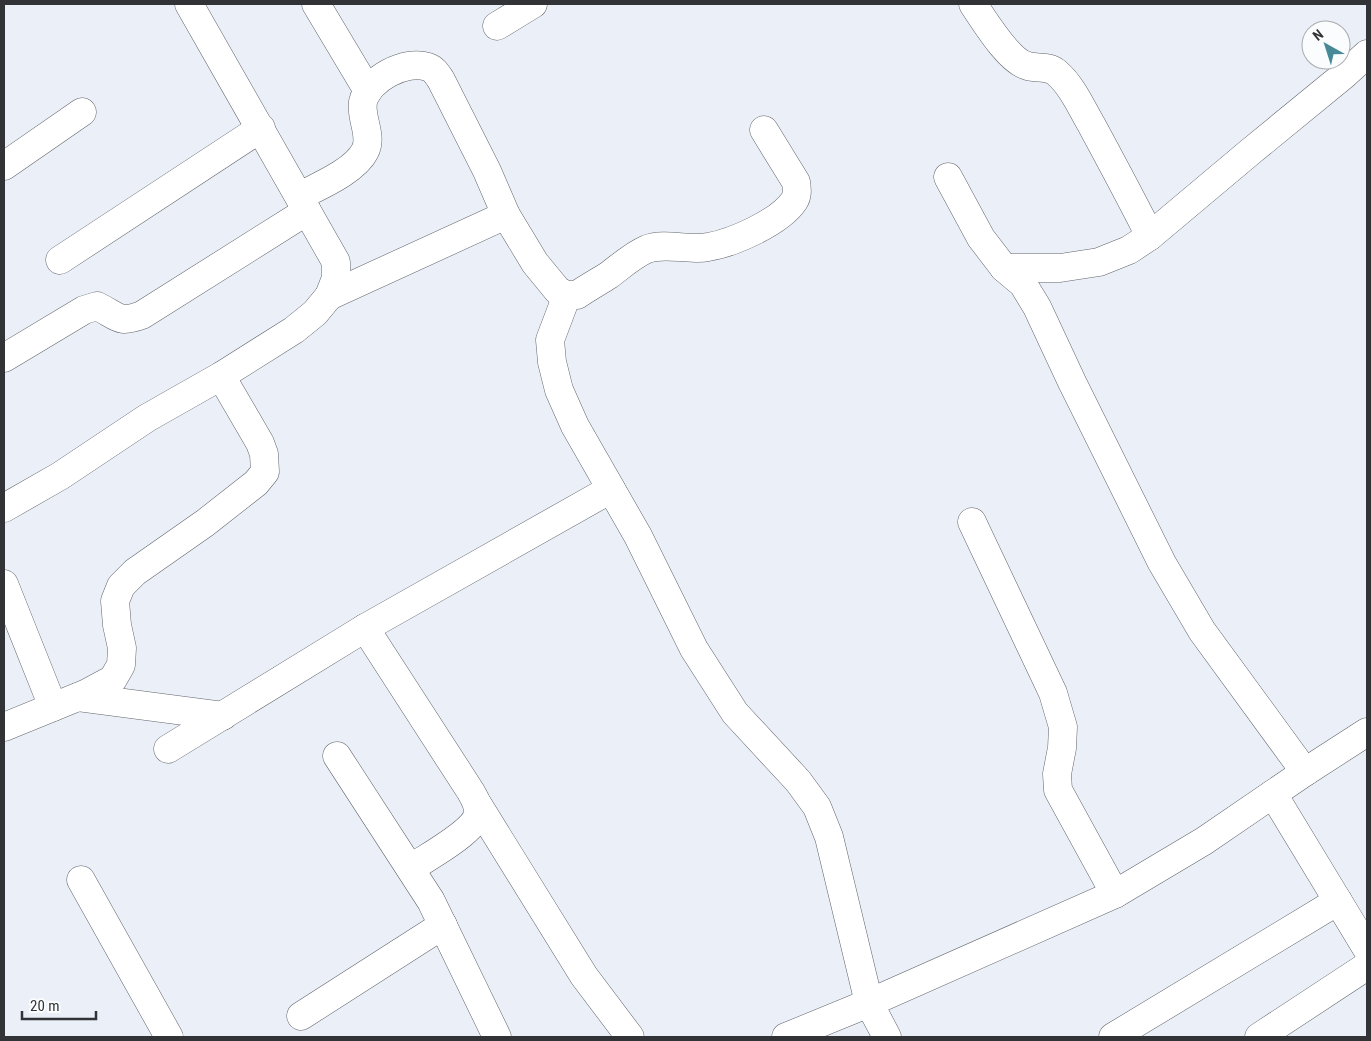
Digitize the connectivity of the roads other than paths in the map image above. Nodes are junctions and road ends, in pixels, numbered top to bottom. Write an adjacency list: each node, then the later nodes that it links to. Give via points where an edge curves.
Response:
1 (189, 4): 9 (street)
2 (316, 4): 7 (street)
3 (533, 4): 5 (street)
4 (973, 4): 15 (street, via 1002,45 1017,60 1056,72 1069,86)
5 (497, 26)
6 (1367, 54): 15 (street)
7 (368, 91): 13 (street, via 363,102 368,138 366,150 356,162); 14 (street, via 394,69 411,65 426,66 435,71)
8 (82, 112): 11 (street)
9 (261, 128): 13 (street); 16 (street)
10 (764, 130): 19 (street, via 796,182 796,200 788,208 729,242 687,249 666,246 648,249 577,295)
11 (4, 166)
12 (948, 178): 17 (street, via 981,238)
13 (303, 203): 18 (street, via 336,262 336,278); 20 (street, via 142,315 129,320 116,318 97,306 84,310)
14 (506, 215): 18 (street); 19 (street, via 547,279)
15 (1150, 236): 17 (street, via 1129,250 1099,262 1060,268)
16 (60, 260)
17 (1004, 268): 33 (street, via 1023,284 1037,307 1162,563 1202,631)
18 (329, 296): 21 (street, via 294,330)
19 (567, 296): 22 (street, via 550,340 552,362 559,390 575,426)
20 (4, 358)
21 (221, 376): 23 (street, via 147,418 60,476); 27 (street, via 260,443 265,472 256,484 135,572 121,586 115,601 122,665 113,679)
22 (611, 489): 26 (street); 43 (street, via 694,648 735,713 817,807 829,837)
23 (4, 508)
24 (972, 522): 38 (street, via 1053,693 1063,727 1058,790)
25 (4, 584): 27 (street)
26 (365, 628): 28 (street); 35 (street)
27 (65, 702): 28 (street); 29 (street)
28 (223, 716): 31 (street)
29 (4, 727)
30 (1367, 732): 33 (street)
31 (168, 749)
32 (337, 756): 36 (street)
33 (1305, 772): 34 (street)
34 (1273, 794): 38 (street, via 1204,841); 39 (street)
35 (478, 805): 36 (street, via 478,816 469,828); 47 (street, via 584,976)
36 (411, 868): 40 (street)
37 (81, 880): 45 (street)
38 (1115, 894): 43 (street)
39 (1338, 901): 41 (street); 50 (street)
40 (443, 925): 44 (street); 46 (street)
41 (1367, 949)
42 (1367, 966): 51 (street)
43 (869, 1003): 48 (street); 49 (street)
44 (301, 1016)
45 (169, 1037)
46 (497, 1037)
47 (630, 1037)
48 (786, 1037)
49 (887, 1037)
50 (1113, 1037)
51 (1259, 1037)

